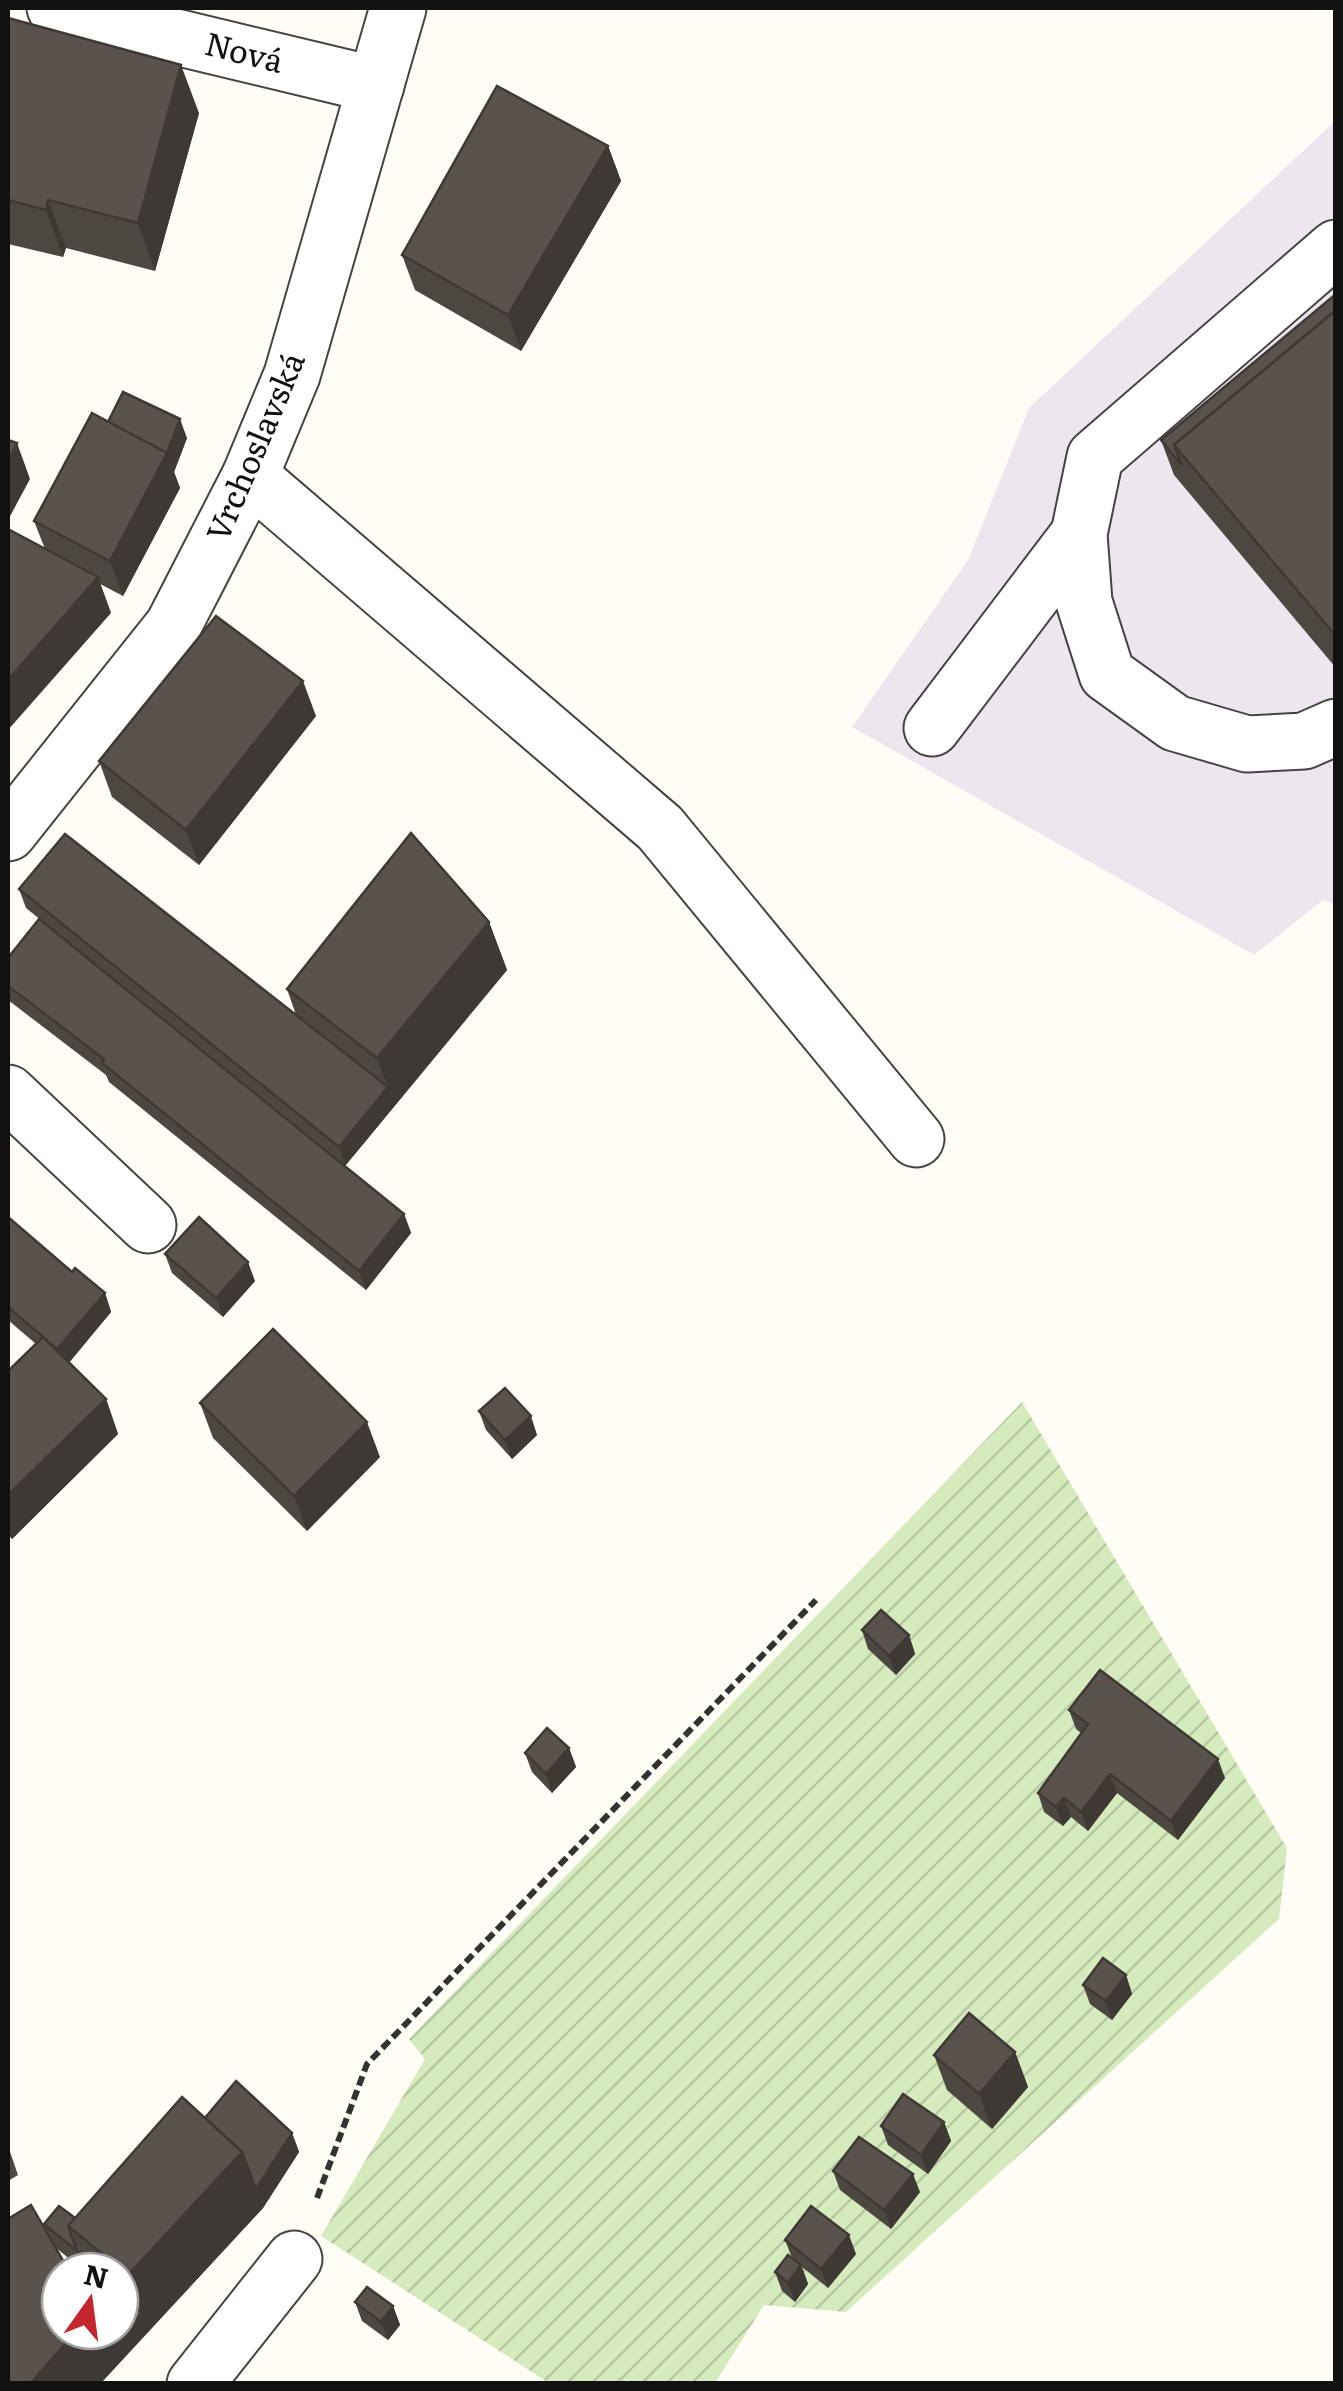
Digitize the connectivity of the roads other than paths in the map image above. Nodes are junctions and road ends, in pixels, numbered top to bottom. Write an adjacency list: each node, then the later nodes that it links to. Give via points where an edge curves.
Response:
1 (54, 8): 3 (street, Nová)
2 (398, 8): 3 (street, Vrchoslavská)
3 (376, 85): 5 (street, Vrchoslavská, via 292,375)
4 (1336, 248): 6 (street, via 1096,457)
5 (250, 476): 9 (street, Vrchoslavská, via 172,626); 11 (street, via 660,828)
6 (1079, 534): 7 (street); 8 (street, via 1084,602 1107,674 1175,724 1246,744 1304,741)
7 (932, 728)
8 (1336, 728)
9 (8, 832)
10 (8, 1093): 12 (street)
11 (916, 1139)
12 (148, 1225)
13 (294, 2259): 14 (street)
14 (195, 2384)

